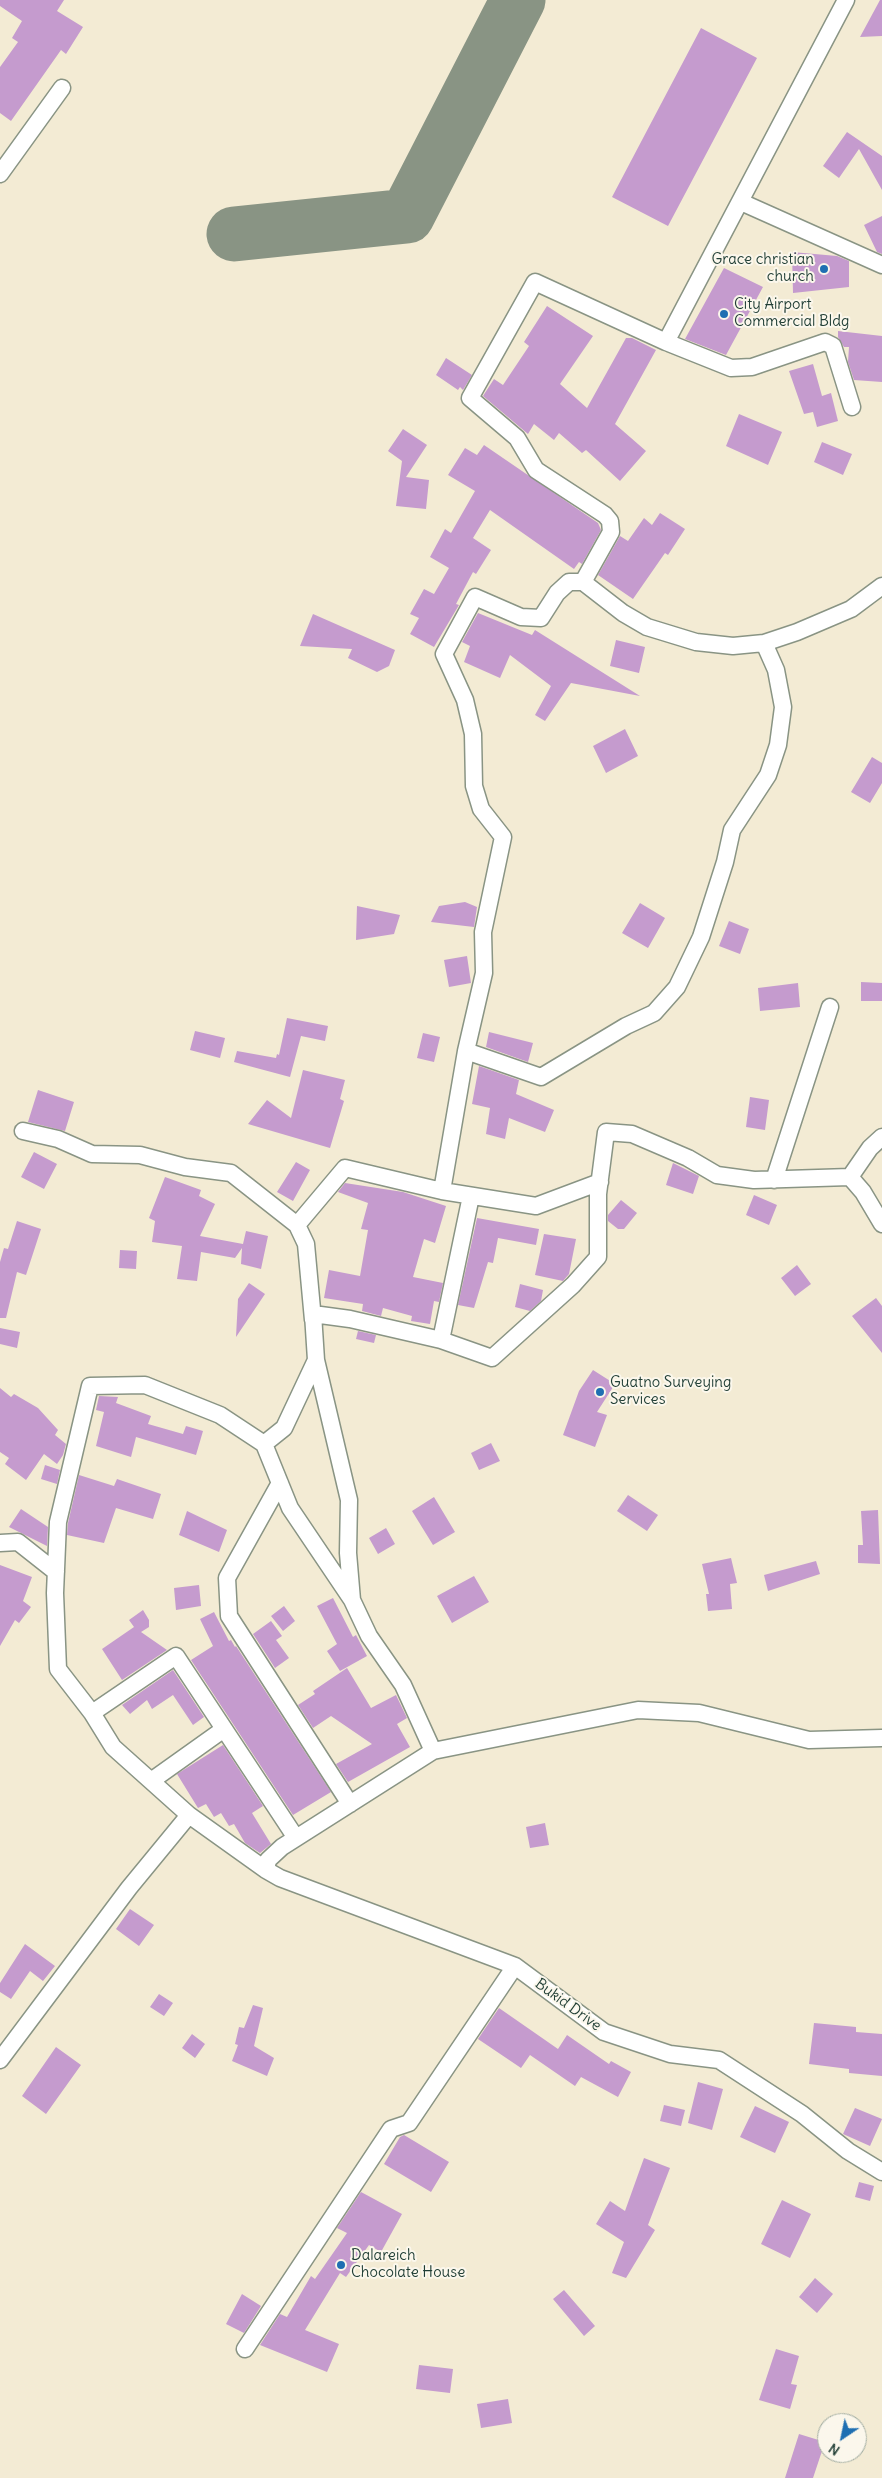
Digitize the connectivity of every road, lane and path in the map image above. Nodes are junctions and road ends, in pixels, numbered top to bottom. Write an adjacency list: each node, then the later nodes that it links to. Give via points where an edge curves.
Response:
1 (846, 0): 4 (street)
2 (62, 88): 3 (street)
3 (0, 174)
4 (741, 202): 5 (street); 6 (street)
5 (882, 265)
6 (666, 342): 7 (street, via 732,368 752,367 825,342 834,346); 8 (street, via 534,282 470,398 516,438 536,470 610,521 611,532)
7 (852, 407)
8 (583, 582): 10 (street, via 647,627 696,642 733,646); 12 (street, via 569,582 541,618 521,617 475,597 444,654 465,700 473,734 474,786 481,809 503,837 483,932 484,972)
9 (882, 586): 10 (street, via 852,610)
10 (764, 643): 12 (street, via 776,670 783,707 778,745 768,775 732,830 701,937 677,987 654,1013 541,1077)
11 (830, 1006): 16 (street)
12 (466, 1051): 18 (street)
13 (23, 1131): 21 (street, via 58,1139 92,1154 140,1155 185,1167 231,1173)
14 (882, 1137): 15 (street)
15 (850, 1177): 16 (street); 20 (street)
16 (774, 1180): 17 (street, via 717,1175 688,1158 632,1134 606,1132)
17 (600, 1182): 19 (street, via 536,1206); 23 (street, via 598,1257 573,1285 492,1358)
18 (442, 1191): 19 (street); 21 (street, via 345,1168)
19 (471, 1196): 23 (street)
20 (882, 1224)
21 (297, 1225): 22 (street, via 306,1244)
22 (314, 1320): 23 (street, via 313,1314 350,1319); 24 (street)
23 (441, 1340)
24 (316, 1360): 25 (street, via 284,1428); 29 (street, via 349,1500 348,1553)
25 (264, 1444): 26 (street); 28 (street, Bukid Drive, via 220,1415 145,1385 90,1386 58,1522)
26 (280, 1483): 29 (street, via 290,1508); 35 (street, via 227,1578 229,1616)
27 (0, 1543): 28 (street, via 18,1542)
28 (56, 1572): 30 (street, Bukid Drive, via 58,1668)
29 (352, 1600): 33 (street, via 369,1636 403,1685)
30 (92, 1714): 31 (street, via 176,1656); 34 (street, Bukid Drive, via 113,1747)
31 (224, 1729): 34 (street); 37 (street)
32 (882, 1738): 33 (street, via 809,1740 699,1713 638,1710)
33 (433, 1751): 35 (street)
34 (151, 1781): 36 (street, Bukid Drive)
35 (350, 1804): 37 (street)
36 (189, 1815): 38 (street, Bukid Drive); 40 (street, via 129,1888)
37 (296, 1838): 38 (street, via 268,1860)
38 (266, 1870): 39 (street, Bukid Drive)
39 (515, 1966): 41 (street, Bukid Drive, via 604,2032 670,2054 719,2060); 42 (street, via 409,2123 391,2129)
40 (0, 2060)
41 (882, 2172)
42 (245, 2349)

